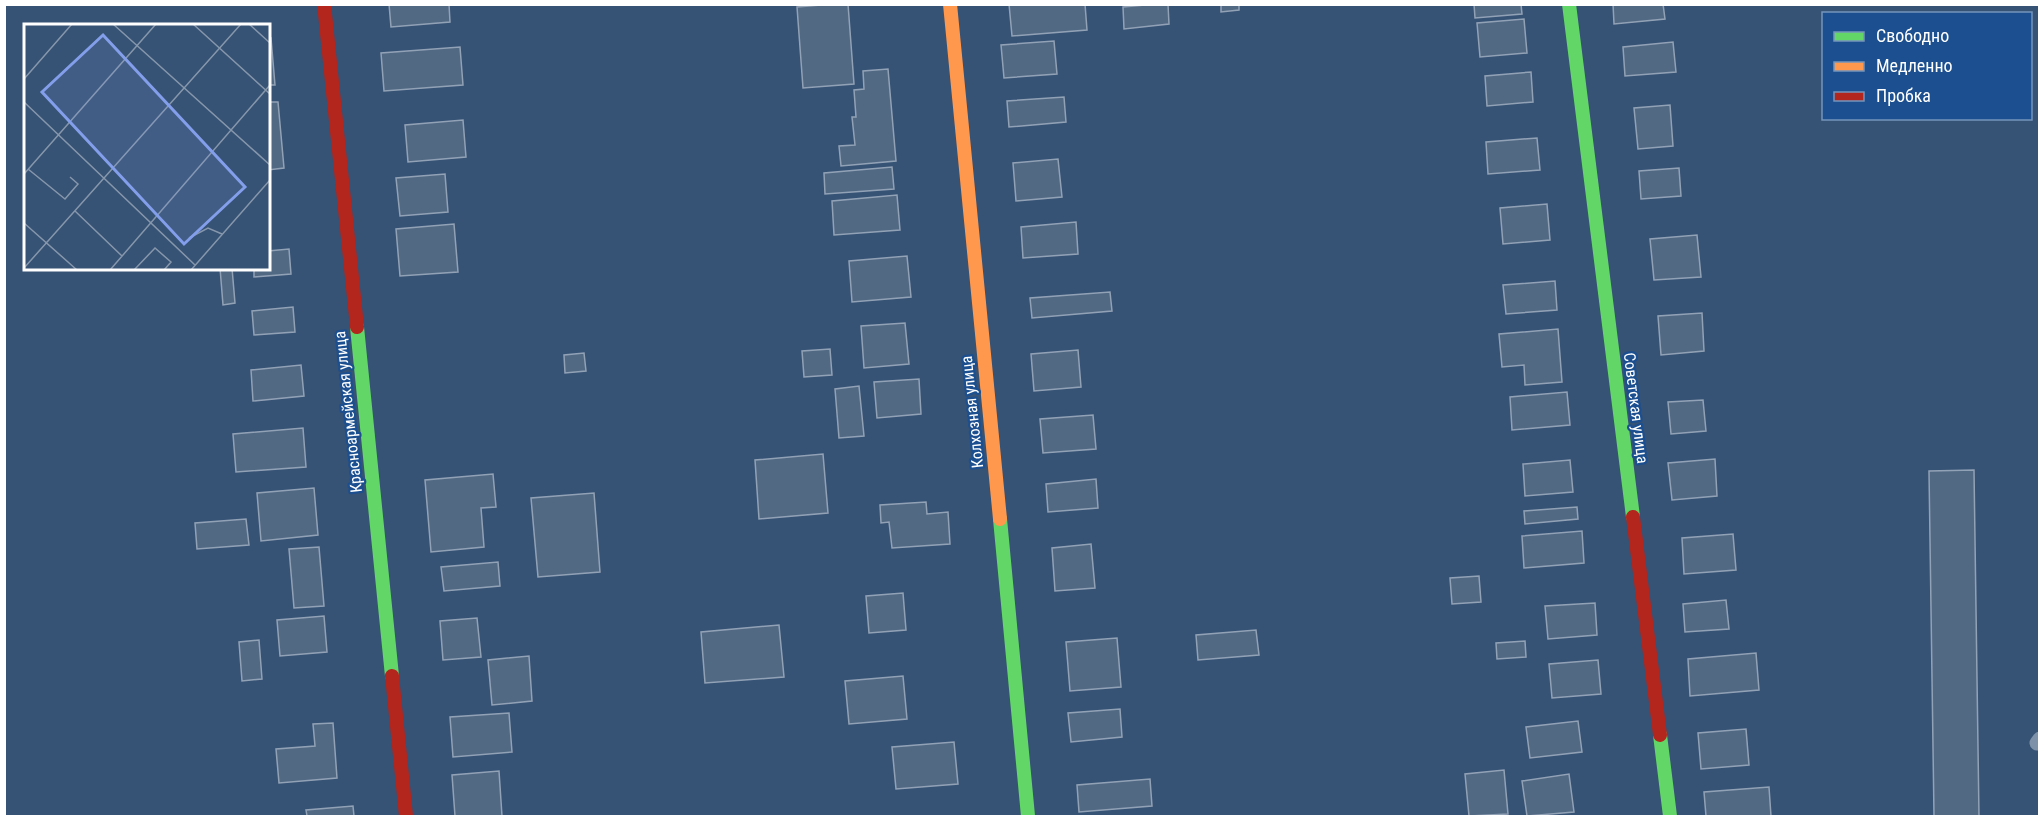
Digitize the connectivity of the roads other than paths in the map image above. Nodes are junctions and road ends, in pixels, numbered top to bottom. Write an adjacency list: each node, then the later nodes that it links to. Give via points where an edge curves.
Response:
1 (324, 4): 4 (street, Красноармейская улица)
2 (950, 4): 5 (street, Колхозная улица)
3 (1569, 4): 6 (street, Советская улица)
4 (406, 816)
5 (1028, 816)
6 (1671, 816)

